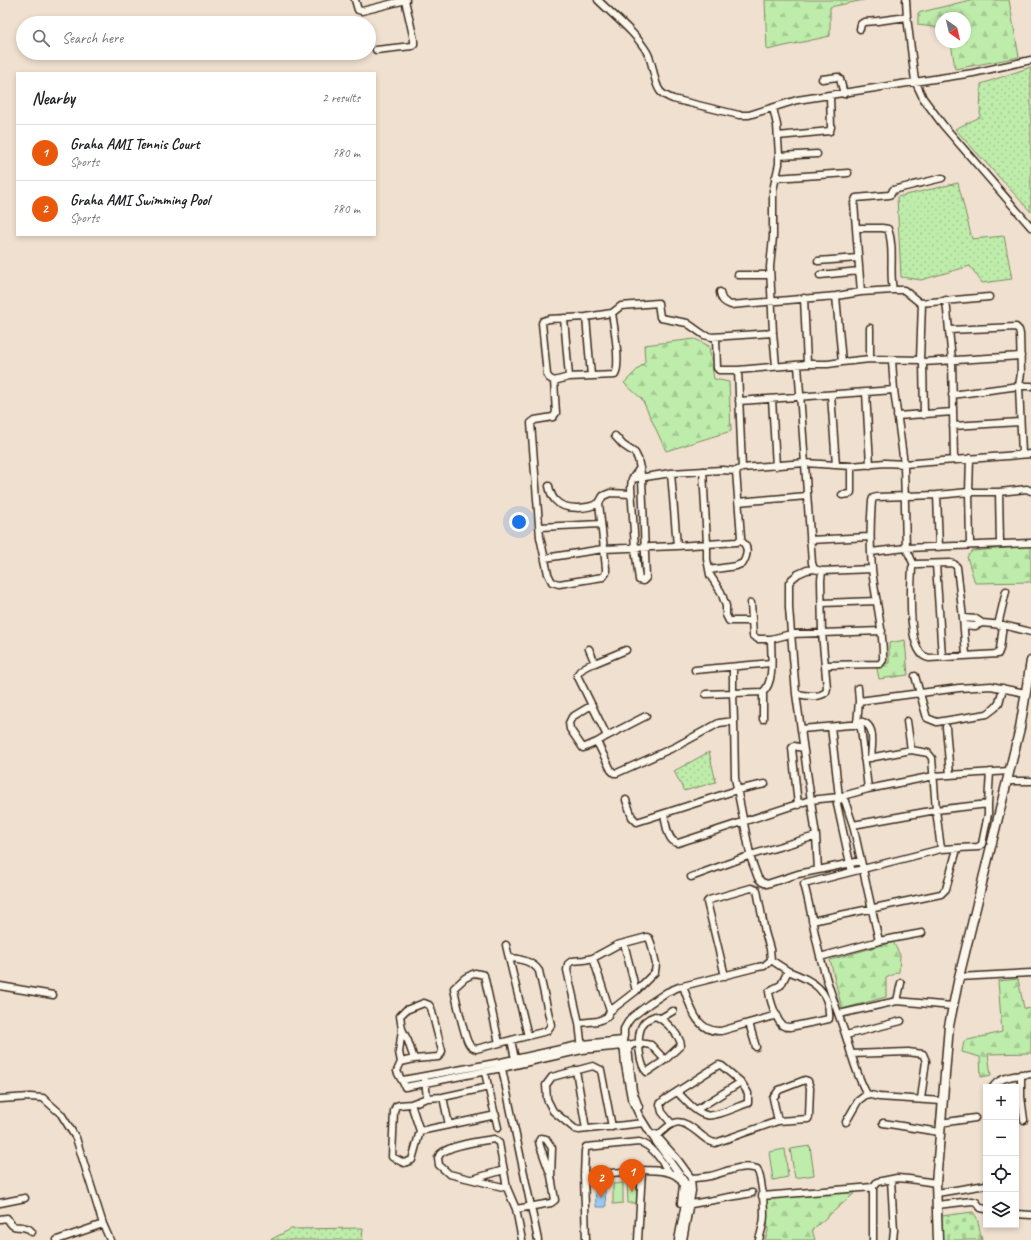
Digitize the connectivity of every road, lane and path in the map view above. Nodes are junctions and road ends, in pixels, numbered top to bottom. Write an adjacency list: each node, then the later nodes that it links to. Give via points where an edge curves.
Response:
1 (355, 0): 2 (street, via 358,10 362,11)
2 (405, 0): 7 (street, via 414,45)
3 (598, 0): 13 (street, via 645,48 651,60 657,86 664,95 739,115 749,115)
4 (906, 0): 5 (street)
5 (907, 16): 6 (street, via 864,22); 10 (street)
6 (860, 29)
7 (376, 50)
8 (1031, 60): 10 (street, via 973,73)
9 (822, 78): 11 (street, via 838,77)
10 (915, 81): 11 (street); 20 (street, via 923,98 943,125)
11 (844, 94): 12 (street)
12 (830, 96): 13 (street, via 798,100); 14 (street, via 830,131)
13 (773, 108): 14 (street)
14 (778, 136): 16 (street)
15 (818, 154): 16 (street)
16 (779, 156): 18 (street)
17 (848, 173): 18 (street)
18 (775, 178): 27 (street)
19 (942, 178): 21 (street, via 893,190 889,195 856,198)
20 (1031, 227)
21 (856, 228): 22 (street); 28 (street, via 888,229)
22 (858, 258): 23 (street); 24 (street)
23 (818, 261)
24 (859, 271): 26 (street); 30 (street)
25 (738, 275): 27 (street)
26 (820, 275)
27 (770, 276): 35 (street)
28 (893, 290): 30 (street); 36 (street, via 904,290 917,302)
29 (720, 292): 35 (street, via 724,302 731,305)
30 (861, 292): 31 (street)
31 (836, 296): 33 (street); 49 (street)
32 (989, 297): 34 (street)
33 (804, 298): 35 (street); 50 (street)
34 (946, 300): 36 (street); 41 (street)
35 (772, 301): 42 (street)
36 (922, 303): 48 (street)
37 (612, 313): 38 (street); 43 (street, via 621,306 658,302 660,317 686,323 704,335); 54 (street, via 617,349 616,374)
38 (586, 317): 39 (street); 54 (street)
39 (564, 318): 55 (street); 56 (street, via 547,319 542,322 547,375)
40 (870, 328): 45 (street)
41 (949, 330): 44 (street, via 1016,327 1020,334); 47 (street)
42 (773, 333): 43 (street); 52 (street)
43 (716, 338): 53 (street, via 718,369)
44 (1021, 356): 47 (street); 57 (street)
45 (870, 359): 46 (street); 49 (street)
46 (892, 360): 48 (street); 59 (street)
47 (952, 360): 48 (street); 62 (street)
48 (922, 361): 67 (street)
49 (842, 362): 50 (street)
50 (807, 364): 51 (street)
51 (798, 365): 52 (street); 63 (street)
52 (776, 366): 53 (street)
53 (738, 370): 65 (street)
54 (591, 376): 55 (street)
55 (569, 377): 56 (street)
56 (554, 381): 100 (street, via 555,416 531,423)
57 (1019, 386): 58 (street); 62 (street); 69 (street)
58 (1031, 386)
59 (894, 390): 60 (street); 68 (street)
60 (866, 392): 61 (street); 79 (street)
61 (831, 395): 63 (street); 77 (street)
62 (952, 395): 66 (street)
63 (800, 396): 64 (street); 76 (street)
64 (772, 398): 65 (street); 80 (street)
65 (739, 401): 83 (street)
66 (953, 412): 67 (street); 70 (street)
67 (924, 415): 68 (street)
68 (897, 416): 78 (street)
69 (1020, 422): 70 (street); 72 (street)
70 (953, 426): 75 (street)
71 (615, 436): 82 (street, via 623,446 637,454)
72 (1022, 454): 73 (street); 74 (street)
73 (1031, 454)
74 (970, 458): 75 (street); 90 (street)
75 (954, 459): 78 (street)
76 (805, 464): 77 (street); 80 (street); 95 (street)
77 (836, 464): 81 (street)
78 (904, 464): 79 (street); 96 (street)
79 (870, 465): 81 (street)
80 (776, 466): 83 (street)
81 (850, 466): 93 (street, via 851,492)
82 (640, 468): 86 (street); 87 (street)
83 (739, 470): 84 (street); 97 (street)
84 (703, 471): 85 (street); 105 (street)
85 (671, 473): 86 (street); 108 (street)
86 (642, 478): 87 (street); 109 (street)
87 (632, 479): 92 (street)
88 (549, 486): 98 (street, via 554,499 564,506 593,507)
89 (1031, 491): 91 (street, via 1027,489)
90 (969, 492): 91 (street); 94 (street); 107 (street)
91 (999, 492): 106 (street)
92 (632, 494): 98 (street, via 610,493 603,496); 111 (street)
93 (842, 495)
94 (937, 495): 96 (street); 110 (street)
95 (807, 496): 97 (street); 103 (street)
96 (904, 497): 101 (street, via 873,499); 112 (street)
97 (738, 502): 102 (street)
98 (600, 503): 99 (street)
99 (601, 524): 100 (street); 113 (street)
100 (540, 527): 115 (street)
101 (869, 537): 103 (street); 114 (street)
102 (740, 540): 105 (street); 120 (street, via 746,543 747,548 743,563)
103 (810, 540): 118 (street)
104 (1031, 542): 106 (street)
105 (707, 543): 108 (street); 120 (street, via 706,559)
106 (1000, 544): 107 (street)
107 (970, 545): 110 (street)
108 (677, 546): 109 (street)
109 (644, 547): 111 (street); 111 (street, via 646,578 643,581 639,580)
110 (939, 547): 112 (street)
111 (635, 548): 113 (street)
112 (906, 548): 114 (street); 117 (street)
113 (604, 549): 115 (street); 115 (street, via 606,573 603,577 559,584 552,582)
114 (871, 552): 119 (street)
115 (545, 558)
116 (936, 564): 117 (street); 126 (street, via 952,563 957,567); 139 (street)
117 (914, 565): 139 (street, via 911,612 914,636 923,656)
118 (814, 569): 121 (street); 134 (street, via 798,574 789,583)
119 (872, 569): 121 (street); 123 (street)
120 (709, 570): 127 (street, via 721,592 729,621)
121 (822, 571): 125 (street)
122 (1006, 591): 129 (street)
123 (877, 601): 125 (street); 131 (street)
124 (751, 603): 127 (street)
125 (822, 603): 133 (street)
126 (963, 618): 128 (street, via 976,619); 130 (street)
127 (752, 621): 135 (street, via 754,637)
128 (982, 623): 129 (street); 130 (street)
129 (1001, 625): 132 (street); 138 (street, via 998,654)
130 (964, 626): 138 (street)
131 (882, 631): 133 (street); 143 (street, via 884,659 881,664)
132 (1031, 632)
133 (822, 633): 134 (street); 143 (street)
134 (791, 634): 135 (street); 154 (street)
135 (771, 639): 142 (street)
136 (589, 649): 141 (street)
137 (626, 650): 141 (street)
138 (966, 655): 139 (street)
139 (942, 657)
140 (1031, 661): 152 (street)
141 (595, 663): 156 (street, via 584,668 577,676)
142 (771, 663): 144 (street); 150 (street, via 771,680)
143 (826, 665): 154 (street, via 826,692 818,696)
144 (733, 667): 145 (street); 149 (street)
145 (695, 670)
146 (915, 676): 151 (street)
147 (858, 688): 155 (street)
148 (1003, 688): 151 (street, via 967,687); 151 (street, via 999,703 990,712 937,722 928,718); 152 (street)
149 (733, 692): 150 (street); 153 (street); 159 (street)
150 (763, 692): 158 (street)
151 (920, 693): 155 (street)
152 (1025, 693): 171 (street, via 1020,728)
153 (706, 694)
154 (796, 694): 164 (street)
155 (859, 701): 161 (street)
156 (592, 705): 165 (street); 166 (street, via 572,717 569,725 582,747)
157 (646, 716): 165 (street)
158 (763, 719)
159 (734, 721): 166 (street, via 718,724 617,773 611,770); 181 (street)
160 (907, 721): 168 (street)
161 (857, 723): 162 (street); 169 (street, via 864,721 871,728); 170 (street, via 862,730)
162 (832, 727): 164 (street); 182 (street)
163 (946, 727): 173 (street)
164 (802, 729): 167 (street)
165 (607, 736): 166 (street)
166 (597, 742)
167 (803, 748): 178 (street); 179 (street, via 792,748)
168 (911, 750): 169 (street); 174 (street, via 928,753 931,756)
169 (871, 758): 170 (street)
170 (864, 759): 180 (street)
171 (1009, 771): 172 (street); 175 (street)
172 (990, 772): 173 (street); 185 (street)
173 (950, 775): 174 (street)
174 (934, 776): 180 (street); 187 (street)
175 (1007, 780): 176 (street); 218 (street)
176 (1031, 781)
177 (765, 784): 181 (street)
178 (809, 786): 179 (street); 184 (street)
179 (796, 787): 186 (street)
180 (868, 789): 182 (street)
181 (737, 790): 188 (street); 189 (street)
182 (839, 797): 184 (street); 190 (street, via 845,801); 193 (street, via 837,804)
183 (626, 800): 188 (street, via 632,817 637,822)
184 (810, 800): 186 (street); 191 (street)
185 (988, 804): 187 (street); 195 (street, via 982,844 978,847)
186 (798, 805): 189 (street)
187 (936, 810): 190 (street); 194 (street)
188 (664, 814): 189 (street, via 670,839 675,843)
189 (744, 822): 196 (street)
190 (853, 825): 192 (street)
191 (816, 836): 196 (street); 200 (street)
192 (856, 838): 193 (street); 197 (street)
193 (845, 841): 198 (street)
194 (941, 849): 195 (street); 199 (street)
195 (958, 849): 205 (street, via 943,893)
196 (751, 855): 202 (street, via 758,878 764,883); 203 (street)
197 (861, 861): 198 (street); 199 (street)
198 (850, 864): 200 (street); 201 (street)
199 (863, 869): 201 (street); 205 (street)
200 (818, 870): 202 (street)
201 (852, 871): 204 (street)
202 (801, 874): 204 (street)
203 (691, 877)
204 (804, 884): 206 (street)
205 (870, 908): 206 (street); 208 (street)
206 (812, 921): 211 (street)
207 (922, 933): 208 (street)
208 (879, 941): 211 (street)
209 (624, 943): 213 (street); 222 (street); 222 (street, via 646,937 651,943 656,969)
210 (506, 945): 212 (street)
211 (820, 957): 228 (street)
212 (509, 958): 236 (street); 236 (street, via 517,958 536,966 539,971 551,1025 547,1031)
213 (593, 958): 226 (street); 232 (street, via 572,961 567,966)
214 (771, 960): 215 (street); 217 (street, via 758,967); 217 (street, via 757,890 751,888 709,900 707,902)
215 (788, 971): 229 (street, via 781,985 769,992); 229 (street, via 814,984 824,993 829,1003 829,1019 787,1027 780,1023)
216 (1031, 973): 218 (street)
217 (725, 976): 221 (street)
218 (958, 977): 225 (street)
219 (901, 983): 224 (street)
220 (0, 986): 223 (street)
221 (681, 987): 233 (street, via 694,1014 708,1030 720,1031); 238 (street, via 667,992 628,1022 624,1029)
222 (636, 991): 226 (street)
223 (53, 995)
224 (897, 1000): 225 (street); 228 (street)
225 (952, 1006): 263 (street)
226 (610, 1010): 232 (street, via 603,1020)
227 (672, 1011): 230 (street)
228 (839, 1014): 235 (street)
229 (777, 1016): 233 (street)
230 (661, 1018): 240 (street, via 656,1016 648,1019 640,1028); 246 (street, via 680,1039 681,1045)
231 (901, 1020): 235 (street)
232 (579, 1023): 241 (street)
233 (749, 1023): 242 (street)
234 (402, 1029): 244 (street); 244 (street, via 400,1016 406,1010 424,1003 430,1006 442,1053 438,1057); 247 (street, via 399,1052)
235 (846, 1035): 243 (street)
236 (528, 1036): 237 (street)
237 (511, 1040): 239 (street); 245 (street)
238 (623, 1041): 240 (street); 241 (street); 272 (street, via 630,1095)
239 (499, 1043): 239 (street, via 475,1049 468,1043 454,988 475,973 484,976)
240 (636, 1043): 246 (street, via 651,1045); 246 (street, via 647,1072); 281 (street, via 628,1048 633,1091)
241 (583, 1047): 245 (street); 248 (street)
242 (756, 1047)
243 (851, 1054): 258 (street); 262 (street, via 923,1054 926,1061)
244 (414, 1059): 247 (street)
245 (515, 1059): 248 (street)
246 (665, 1060)
247 (402, 1062): 253 (street, via 397,1071 403,1080)
248 (502, 1065): 253 (street); 303 (street)
249 (576, 1070): 276 (street, via 593,1066 601,1070); 278 (street); 278 (street, via 550,1079 546,1085 547,1100 555,1114 575,1129)
250 (1021, 1074): 251 (street); 255 (street); 268 (street)
251 (1031, 1074)
252 (486, 1077): 256 (street)
253 (425, 1080): 260 (street)
254 (741, 1082): 257 (street, via 719,1065); 265 (street); 265 (street, via 748,1093 748,1103 712,1116)
255 (996, 1084)
256 (489, 1088): 259 (street); 266 (street)
257 (677, 1092): 265 (street); 274 (street, via 660,1104 662,1112)
258 (867, 1094): 262 (street); 270 (street, via 858,1101)
259 (443, 1097): 260 (street); 275 (street)
260 (427, 1098): 264 (street)
261 (0, 1099): 309 (street, via 43,1098 62,1114 76,1138)
262 (921, 1099): 263 (street)
263 (942, 1100): 273 (street)
264 (411, 1104): 279 (street); 279 (street, via 396,1106 394,1111 392,1157 404,1163 412,1160)
265 (696, 1110)
266 (496, 1115): 275 (street); 277 (street)
267 (975, 1118): 273 (street)
268 (1024, 1120)
269 (778, 1121): 269 (street, via 773,1098 776,1092 808,1081 809,1117); 274 (street, via 715,1142 708,1140 686,1123)
270 (846, 1122)
271 (882, 1122): 280 (street)
272 (644, 1123): 276 (street); 281 (street)
273 (940, 1123): 280 (street)
274 (671, 1124): 281 (street)
275 (449, 1125): 279 (street)
276 (612, 1127): 278 (street)
277 (498, 1128)
278 (586, 1129)
279 (420, 1131)
280 (939, 1132): 292 (street)
281 (655, 1138): 282 (street); 283 (street)
282 (678, 1160): 283 (street); 289 (street)
283 (672, 1165): 301 (street, via 687,1185)
284 (504, 1170): 290 (street); 290 (street, via 499,1143 494,1139 448,1149 440,1154 439,1165 447,1174); 295 (street)
285 (642, 1171): 286 (street); 287 (street); 316 (street)
286 (669, 1172): 287 (street, via 646,1144 639,1142 586,1147); 317 (street, via 678,1177 683,1185)
287 (584, 1175): 315 (street)
288 (551, 1176): 288 (street, via 552,1148 546,1139 541,1138 540,1146); 303 (street, via 554,1201)
289 (691, 1178): 298 (street, via 739,1168 757,1169); 301 (street, via 692,1191)
290 (471, 1179): 295 (street)
291 (891, 1180): 292 (street, via 898,1178); 294 (street, via 878,1181); 322 (street)
292 (936, 1184): 296 (street)
293 (983, 1185): 296 (street)
294 (873, 1187): 298 (street); 321 (street)
295 (507, 1188): 305 (street)
296 (937, 1192): 302 (street)
297 (752, 1194): 301 (street)
298 (762, 1196): 320 (street, via 764,1215)
299 (25, 1198): 300 (street)
300 (0, 1202)
301 (686, 1205): 318 (street); 319 (street)
302 (937, 1205): 304 (street, via 972,1201); 323 (street)
303 (531, 1207): 305 (street); 314 (street)
304 (983, 1208)
305 (516, 1209): 313 (street)
306 (1019, 1214): 307 (street)
307 (1031, 1215)
308 (0, 1219): 310 (street, via 7,1218 11,1225 26,1227)
309 (103, 1224): 311 (street); 312 (street)
310 (32, 1232)
311 (57, 1240)
312 (110, 1240)
313 (522, 1240)
314 (538, 1240)
315 (586, 1240)
316 (638, 1240)
317 (675, 1240)
318 (678, 1240)
319 (684, 1240)
320 (759, 1240)
321 (873, 1240)
322 (893, 1240)
323 (938, 1240)

